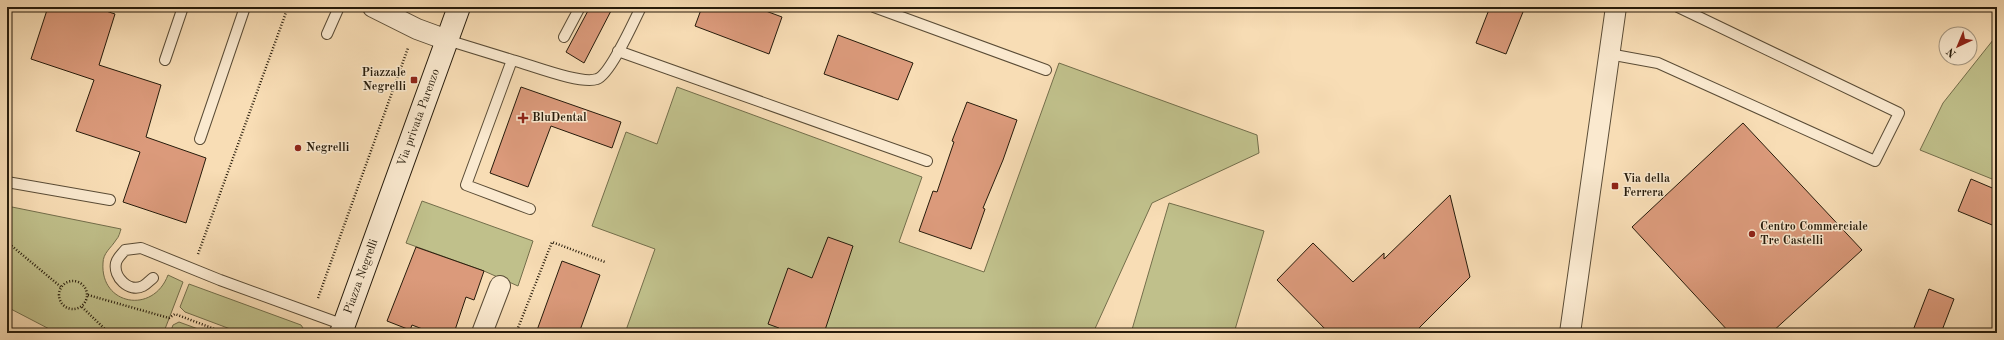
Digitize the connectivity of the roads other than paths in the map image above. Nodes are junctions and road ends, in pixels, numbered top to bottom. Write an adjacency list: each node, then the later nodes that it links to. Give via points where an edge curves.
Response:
1 (183, 7): 16 (lane)
2 (245, 7): 19 (lane)
3 (339, 7): 11 (lane)
4 (372, 7): 13 (street, via 417,29)
5 (459, 7): 13 (street, Via privata Parenzo)
6 (580, 7): 12 (lane)
7 (641, 7): 14 (lane)
8 (874, 7): 18 (lane)
9 (1616, 7): 15 (street)
10 (1678, 7): 15 (lane, via 1899,113 1875,161 1658,63)
11 (327, 34)
12 (564, 37)
13 (447, 40): 17 (lane); 24 (street, Via privata Parenzo)
14 (618, 51): 17 (lane, via 609,70 598,79 584,82); 20 (lane)
15 (1609, 54): 29 (street)
16 (165, 60)
17 (512, 60): 23 (lane, via 466,185)
18 (1046, 70)
19 (200, 139)
20 (927, 161)
21 (7, 182): 22 (lane)
22 (110, 200)
23 (530, 209)
24 (378, 229): 27 (street, Piazza Negrelli)
25 (153, 278): 27 (lane, via 143,286 130,287 120,280 116,270 117,261 125,250 141,248 312,314)
26 (500, 286): 28 (street)
27 (343, 329)
28 (482, 333)
29 (1570, 333)

